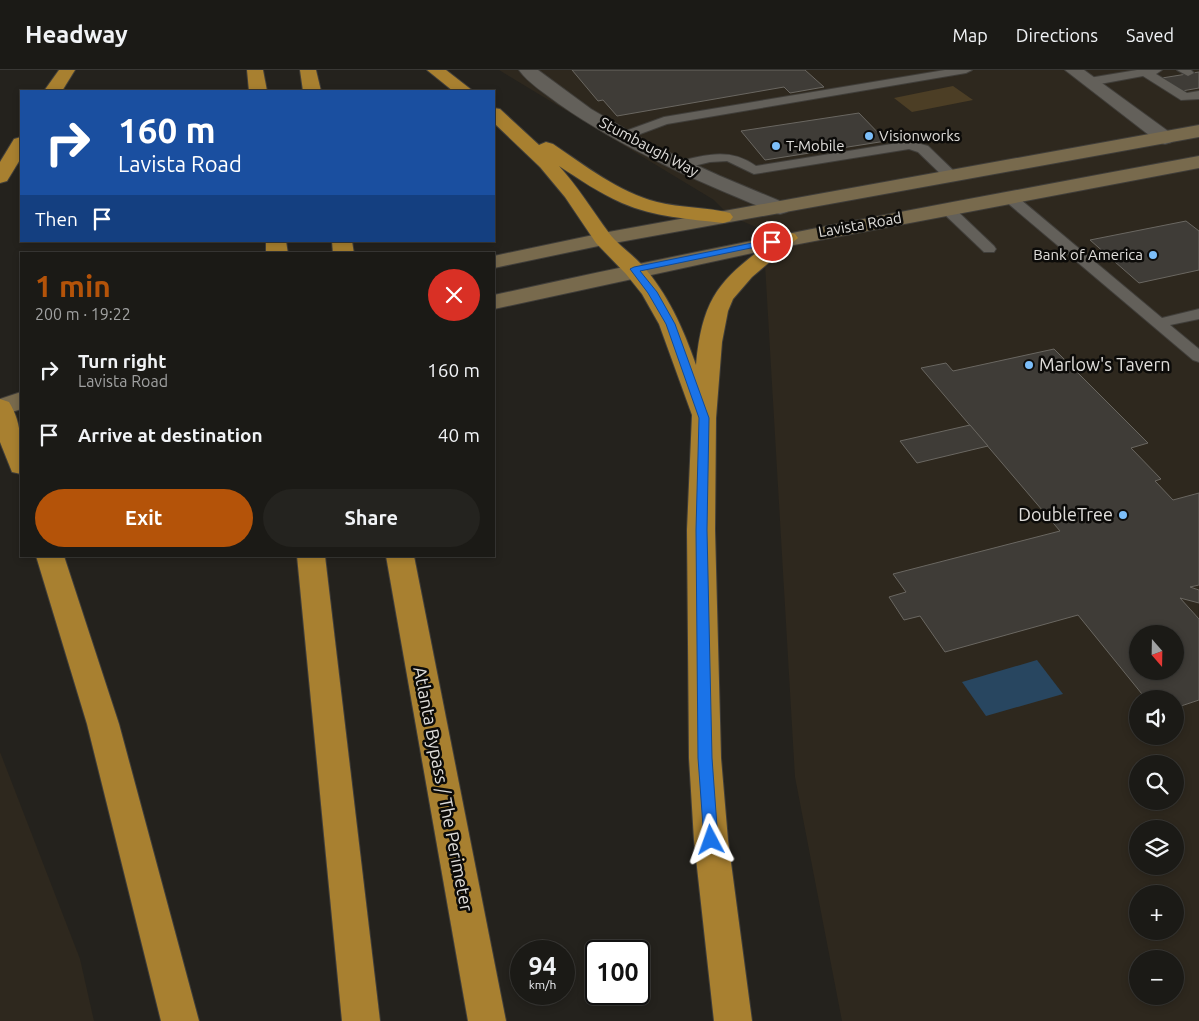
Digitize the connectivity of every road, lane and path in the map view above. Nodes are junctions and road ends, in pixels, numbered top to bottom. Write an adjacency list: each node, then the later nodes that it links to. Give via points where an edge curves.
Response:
1 (67, 70): 10 (highway)
2 (255, 70): 11 (highway)
3 (308, 70): 12 (highway)
4 (435, 70): 13 (highway)
5 (527, 70): 18 (street, Stumbaugh Way, via 550,90)
6 (966, 70): 18 (lane, via 664,121)
7 (1073, 70): 9 (street)
8 (1151, 71): 9 (lane); 14 (lane, via 1186,97)
9 (1089, 82): 19 (street)
10 (55, 90)
11 (258, 90)
12 (312, 90)
13 (463, 90)
14 (1199, 94)
15 (495, 114): 28 (highway, via 624,197 669,210)
16 (495, 114): 30 (highway, via 547,163 573,194)
17 (1199, 131): 19 (main road, Lavista Road)
18 (624, 136): 22 (street, Stumbaugh Way)
19 (1165, 138): 21 (main road); 24 (main road, Lavista Road)
20 (20, 145): 23 (highway)
21 (1199, 162): 25 (main road, Lavista Road)
22 (681, 165): 24 (lane, via 726,156 742,160 754,170 910,144 923,149); 26 (street, Stumbaugh Way)
23 (0, 177)
24 (952, 177): 26 (main road, Lavista Road)
25 (1009, 197): 27 (main road, Lavista Road); 36 (lane)
26 (780, 208): 28 (main road, Lavista Road)
27 (947, 209): 29 (main road, Lavista Road); 31 (lane)
28 (723, 217): 30 (main road, Lavista Road)
29 (788, 238): 33 (main road, Lavista Road); 41 (highway, via 744,272 716,311 710,342)
30 (603, 239): 32 (main road, Lavista Road); 33 (highway)
31 (989, 249)
32 (495, 262)
33 (634, 269): 34 (main road, Lavista Road); 41 (highway, via 670,324)
34 (495, 302)
35 (1199, 314): 36 (lane)
36 (1159, 323): 37 (lane)
37 (1197, 354)
38 (20, 400): 40 (main road)
39 (20, 404): 40 (main road)
40 (0, 408): 42 (highway)
41 (704, 418): 49 (highway, via 701,530 705,758 713,859)
42 (20, 463)
43 (50, 557): 46 (highway, via 103,724)
44 (311, 557): 47 (highway)
45 (400, 557): 48 (highway, Atlanta Bypass / The Perimeter)
46 (180, 1021)
47 (361, 1021)
48 (488, 1021)
49 (733, 1021)

